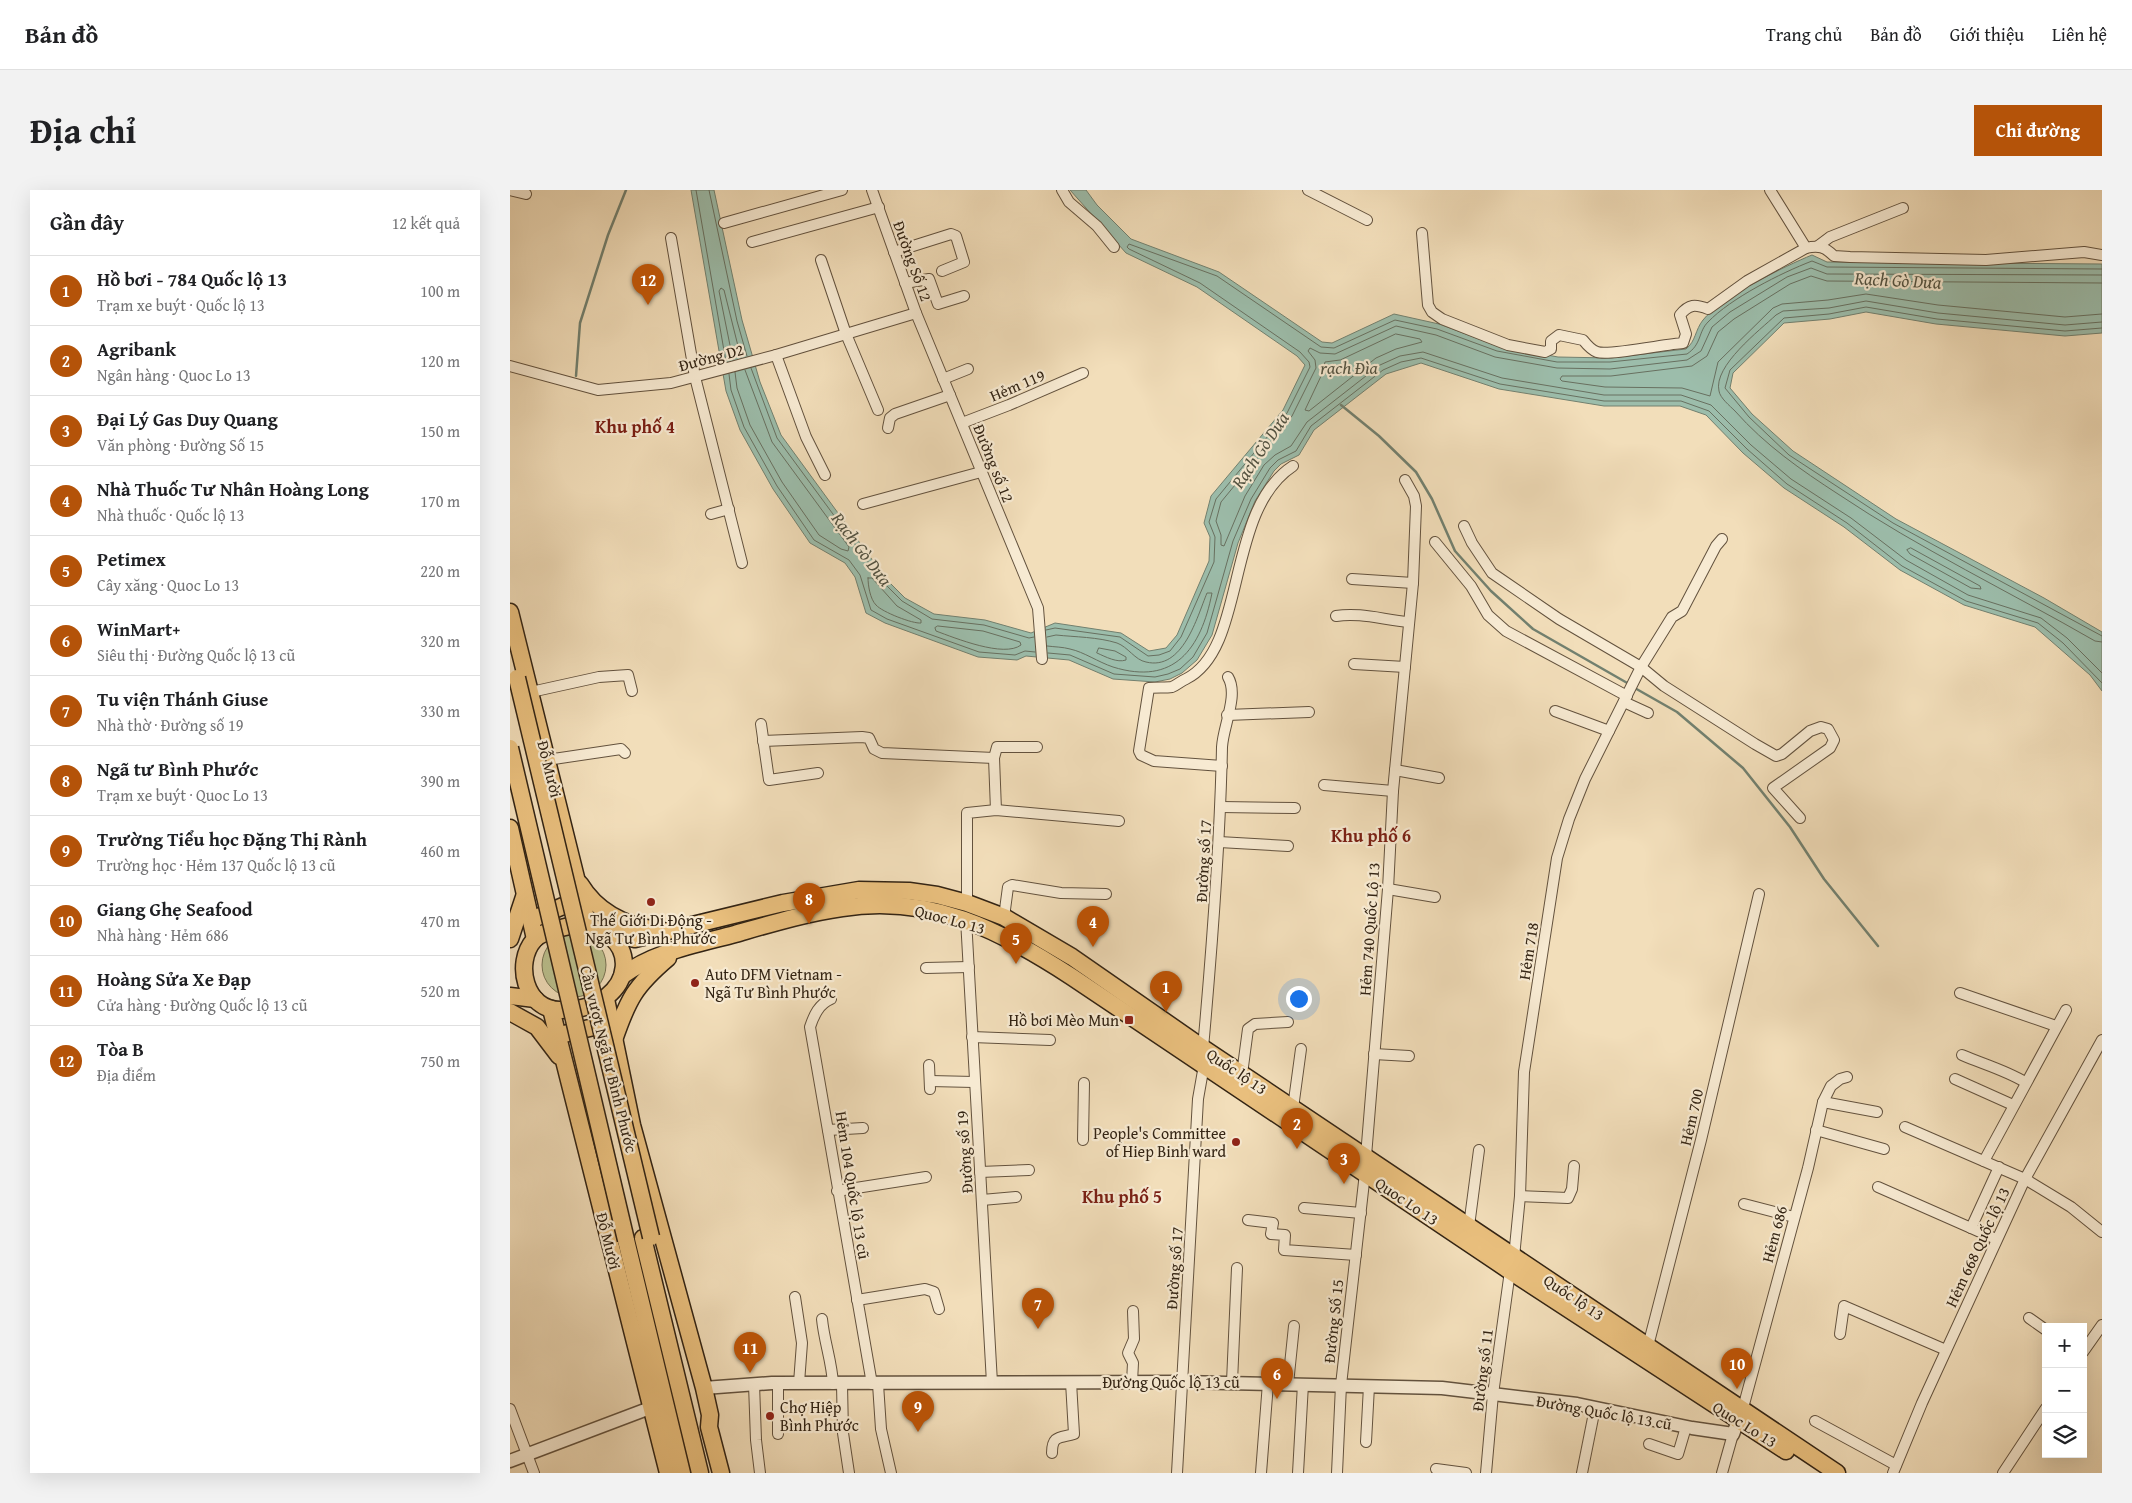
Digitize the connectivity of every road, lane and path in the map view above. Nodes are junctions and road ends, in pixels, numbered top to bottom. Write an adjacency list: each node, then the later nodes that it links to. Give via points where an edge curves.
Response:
1 (510, 190): 7 (street)
2 (842, 190): 11 (street)
3 (872, 190): 8 (street, Đường Số 12)
4 (1062, 190): 16 (street, via 1069,202 1097,226)
5 (1308, 190): 10 (street)
6 (1770, 190): 17 (street)
7 (526, 194)
8 (878, 207): 14 (street); 18 (street, Đường Số 12)
9 (1903, 208): 15 (street)
10 (1367, 220)
11 (724, 223)
12 (1422, 232): 17 (street, via 1428,305 1432,312 1508,345 1545,352 1551,349 1551,340 1559,336 1583,340 1599,353 1683,343 1686,334 1680,315 1690,305 1708,309 1747,281)
13 (671, 238): 30 (street)
14 (752, 242)
15 (1818, 246): 17 (street); 19 (street, via 1828,249 1834,256 1850,258 1986,260 2084,252)
16 (1114, 247)
17 (1806, 248)
18 (894, 252): 21 (street, via 950,234 956,236 964,262); 22 (street, Đường Số 12)
19 (2102, 255)
20 (821, 260): 25 (street)
21 (942, 271)
22 (905, 283): 23 (street, via 929,279 938,304); 24 (street, Đường Số 12)
23 (964, 296)
24 (916, 313): 25 (street, Đường D2); 31 (street, Đường số 12)
25 (846, 334): 26 (street, Đường D2); 33 (street)
26 (776, 355): 30 (street, Đường D2); 38 (street, via 806,437)
27 (510, 366): 30 (street, Đường D2, via 598,390 671,383)
28 (968, 369): 31 (street)
29 (1083, 373): 34 (street, Hẻm 119)
30 (696, 377): 41 (street)
31 (944, 379): 32 (street, Đường số 12)
32 (950, 395): 34 (street, Đường số 12); 35 (street, via 895,414 890,418)
33 (878, 410)
34 (962, 423): 37 (street, Đường số 12)
35 (888, 428)
36 (1293, 466): 74 (street, via 1277,478 1260,505 1213,652 1194,676 1173,686 1149,688 1139,751 1141,756)
37 (981, 472): 40 (street); 53 (street, Đường số 12, via 1038,608)
38 (825, 475)
39 (1404, 480): 48 (street, Hẻm 740 Quốc Lộ 13, via 1414,496)
40 (863, 504)
41 (730, 509): 42 (street); 46 (street)
42 (711, 514)
43 (1464, 526): 56 (street, via 1492,573 1559,619)
44 (1722, 539): 56 (street, Hẻm 718, via 1682,612 1672,617)
45 (1435, 542): 61 (street, via 1471,586 1488,615 1506,631)
46 (742, 563)
47 (1352, 579): 48 (street)
48 (1413, 583): 51 (street, Hẻm 740 Quốc Lộ 13)
49 (510, 612): 60 (highway, Đỗ Mười)
50 (1336, 616): 51 (street, via 1353,613)
51 (1409, 622): 55 (street, Hẻm 740 Quốc Lộ 13)
52 (510, 652): 58 (highway)
53 (1042, 659)
54 (1354, 664): 55 (street)
55 (1405, 667): 75 (street, Hẻm 740 Quốc Lộ 13)
56 (1641, 667): 61 (street, Hẻm 718); 84 (street, via 1710,717 1776,756 1810,731 1821,727 1828,729 1834,740 1830,748 1774,788)
57 (1228, 677): 65 (street, Đường số 17, via 1234,688)
58 (513, 678): 170 (highway, Cầu vượt Ngã tư Bình Phước)
59 (632, 691): 60 (street, via 628,675 599,676)
60 (531, 692): 73 (highway, Đỗ Mười)
61 (1625, 699): 64 (street); 67 (street, Hẻm 718)
62 (1555, 711): 67 (street)
63 (1309, 712): 65 (street)
64 (1648, 713)
65 (1227, 715): 74 (street, Đường số 17)
66 (761, 724): 68 (street)
67 (1609, 731): 159 (street, Hẻm 718, via 1585,779 1557,858 1524,1072)
68 (763, 741): 72 (street, via 862,736 882,753); 77 (street, via 769,780)
69 (1038, 746): 72 (street, via 997,747)
70 (510, 748): 172 (highway, Cầu vượt Ngã tư Bình Phước, bridge)
71 (625, 753): 73 (street, via 610,750)
72 (994, 758): 83 (street)
73 (548, 760): 89 (highway, Đỗ Mười)
74 (1222, 766): 81 (street, Đường số 17)
75 (1395, 770): 78 (street); 80 (street, Hẻm 740 Quốc Lộ 13)
76 (510, 773): 172 (highway, Cầu vượt Ngã tư Bình Phước)
77 (818, 773)
78 (1440, 778)
79 (1324, 785): 80 (street)
80 (1393, 791): 90 (street, Hẻm 740 Quốc Lộ 13)
81 (1221, 807): 82 (street); 87 (street, Đường số 17)
82 (1295, 808)
83 (996, 810): 85 (street); 95 (street, via 968,813)
84 (1800, 818)
85 (1119, 821)
86 (510, 828): 93 (highway)
87 (1219, 842): 88 (street); 123 (street, Đường số 17)
88 (1288, 846)
89 (576, 877): 96 (highway, Đỗ Mười); 100 (highway, via 596,904 624,922 639,928)
90 (1388, 888): 94 (street); 125 (street, Hẻm 740 Quốc Lộ 13)
91 (1106, 894): 97 (street, via 1061,893 1012,885 1008,887)
92 (1758, 894): 186 (street, Hẻm 700, via 1701,1140)
93 (524, 895): 101 (highway); 102 (highway)
94 (1435, 898)
95 (966, 903): 97 (highway, Quốc lộ 13); 100 (highway, Quốc lộ 13, via 909,891 859,890 783,903)
96 (584, 909): 99 (highway, Đỗ Mười); 101 (highway, via 559,907 543,912)
97 (1004, 917): 123 (highway, Quốc lộ 13, via 1072,957)
98 (966, 919): 103 (highway, Quoc Lo 13, via 910,907 842,908 740,932); 104 (street, Đường số 19); 130 (highway, Quoc Lo 13, via 1008,937 1044,959)
99 (596, 928): 100 (highway, Quốc lộ 13, via 635,939); 101 (highway, via 569,926); 107 (highway, via 611,937 621,951)
100 (669, 931)
101 (531, 938): 106 (highway); 110 (highway, via 524,975)
102 (510, 940)
103 (675, 952): 107 (highway, via 640,964); 120 (highway, via 639,984)
104 (969, 966): 105 (street); 119 (street, Đường số 19)
105 (926, 968)
106 (510, 969)
107 (622, 976): 112 (highway)
108 (1960, 992): 117 (street)
109 (510, 996): 110 (highway)
110 (535, 999): 113 (highway)
111 (831, 999): 143 (street, Hẻm 104 Quốc lộ 13 cũ, via 824,1002 814,1015 810,1027)
112 (608, 1007): 113 (highway); 118 (highway, via 600,1024 593,1028); 120 (highway, Đỗ Mười)
113 (551, 1009): 118 (highway, Đỗ Mười)
114 (2066, 1010): 117 (street)
115 (510, 1012): 128 (highway, via 537,1027)
116 (1288, 1022): 131 (street, via 1255,1024 1248,1029)
117 (2056, 1026): 135 (street)
118 (558, 1034): 128 (highway, Đỗ Mười)
119 (972, 1037): 121 (street); 134 (street, Đường số 19)
120 (614, 1040): 204 (highway, Đỗ Mười)
121 (1050, 1040)
122 (2102, 1040): 156 (street, Hẻm 668 Quốc lộ 13)
123 (1203, 1048): 131 (highway, Quốc lộ 13)
124 (1301, 1049): 139 (street)
125 (1374, 1054): 127 (street); 148 (street, Hẻm 740 Quốc Lộ 13)
126 (1962, 1054): 135 (street)
127 (1409, 1056)
128 (565, 1065): 206 (highway, Đỗ Mười)
129 (930, 1065): 134 (street, via 930,1085)
130 (1204, 1065): 154 (highway, Quoc Lo 13); 191 (street, Đường số 17, via 1198,1099)
131 (1242, 1074): 139 (highway, Quốc lộ 13)
132 (1846, 1077): 137 (street, Hẻm 686, via 1831,1086)
133 (1956, 1079): 138 (street)
134 (974, 1082): 153 (street, Đường số 19)
135 (2025, 1082): 138 (street)
136 (1084, 1083): 145 (street)
137 (1823, 1102): 140 (street); 144 (street, Hẻm 686)
138 (2013, 1105): 149 (street)
139 (1293, 1108): 148 (highway, Quốc lộ 13)
140 (1877, 1112)
141 (1905, 1127): 149 (street)
142 (863, 1128): 143 (street)
143 (828, 1130): 158 (street, Hẻm 104 Quốc lộ 13 cũ)
144 (1816, 1130): 146 (street); 165 (street, Hẻm 686)
145 (1083, 1140)
146 (1884, 1149)
147 (1479, 1150): 167 (street)
148 (1366, 1156): 167 (highway, Quốc lộ 13)
149 (1984, 1161): 151 (street)
150 (1574, 1166): 159 (street, via 1568,1198)
151 (1999, 1167): 156 (street); 168 (street)
152 (1029, 1170): 153 (street)
153 (980, 1172): 161 (street, Đường số 19)
154 (1365, 1173): 164 (street, Đường Số 15); 174 (highway, Quoc Lo 13)
155 (926, 1177): 158 (street)
156 (2025, 1179): 169 (street, via 2071,1207); 171 (street, Hẻm 668 Quốc lộ 13)
157 (1878, 1187): 168 (street)
158 (837, 1192): 177 (street, Hẻm 104 Quốc lộ 13 cũ)
159 (1520, 1196): 174 (street, Hẻm 718)
160 (1016, 1197): 161 (street)
161 (982, 1200): 195 (street, Đường số 19)
162 (1744, 1204): 165 (street)
163 (1304, 1208): 164 (street)
164 (1360, 1213): 173 (street, Đường Số 15)
165 (1794, 1217): 211 (street, Hẻm 686)
166 (1248, 1220): 173 (street, via 1272,1223 1271,1234 1285,1235 1284,1250)
167 (1469, 1226): 174 (highway, Quốc lộ 13)
168 (1971, 1228): 171 (street)
169 (2102, 1232)
170 (647, 1237): 204 (highway, Đỗ Mười)
171 (1996, 1240): 188 (street, Hẻm 668 Quốc lộ 13)
172 (622, 1242): 206 (highway, Đỗ Mười)
173 (1356, 1255): 202 (street, Đường Số 15)
174 (1512, 1264): 186 (highway, Quốc lộ 13); 205 (street, Đường số 11); 211 (highway, Quoc Lo 13)
175 (1237, 1268): 192 (street)
176 (795, 1297): 194 (street, via 802,1343)
177 (857, 1300): 178 (street, via 925,1289 934,1292); 199 (street, Hẻm 104 Quốc lộ 13 cũ)
178 (939, 1308)
179 (1133, 1311): 190 (street, via 1134,1339 1128,1353 1133,1363)
180 (2028, 1318): 183 (street)
181 (822, 1319): 198 (street, via 827,1352)
182 (1294, 1326): 200 (street)
183 (2042, 1327)
184 (2100, 1332): 187 (street)
185 (1840, 1334): 188 (street, via 1844,1306)
186 (1648, 1346): 211 (highway, Quốc lộ 13)
187 (2087, 1347)
188 (1946, 1350): 221 (street, Hẻm 668 Quốc lộ 13)
189 (1071, 1382): 190 (street, Đường Quốc lộ 13 cũ); 195 (street, Đường Quốc lộ 13 cũ); 217 (street, via 1074,1434 1056,1437)
190 (1132, 1382): 191 (street, Đường Quốc lộ 13 cũ)
191 (1181, 1382): 192 (street, Đường Quốc lộ 13 cũ); 231 (street, Đường số 17)
192 (1232, 1382): 196 (street, Đường Quốc lộ 13 cũ)
193 (778, 1383): 194 (street, Đường Quốc lộ 13 cũ); 197 (street, Đường Quốc lộ 13 cũ); 214 (street)
194 (799, 1383): 198 (street, Đường Quốc lộ 13 cũ)
195 (992, 1383): 199 (street, Đường Quốc lộ 13 cũ)
196 (1268, 1383): 200 (street, Đường Quốc lộ 13 cũ); 232 (street)
197 (754, 1384): 204 (street, Đường Quốc lộ 13 cũ); 228 (street)
198 (837, 1384): 199 (street, Đường Quốc lộ 13 cũ); 229 (street)
199 (875, 1384): 230 (street, Hẻm 104 Quốc lộ 13 cũ)
200 (1288, 1384): 201 (street, Đường Quốc lộ 13 cũ)
201 (1303, 1384): 202 (street, Đường Quốc lộ 13 cũ); 233 (street)
202 (1341, 1385): 203 (street, Đường Quốc lộ 13 cũ); 234 (street, Đường Số 15)
203 (1368, 1386): 205 (street, Đường Quốc lộ 13 cũ, via 1442,1388); 215 (street)
204 (692, 1392): 210 (highway, Đỗ Mười); 225 (highway, Đỗ Mười)
205 (1493, 1394): 207 (street, Đường Quốc lộ 13 cũ); 236 (street, Đường số 11)
206 (658, 1406): 218 (street); 223 (highway, Đỗ Mười); 224 (highway, Đỗ Mười)
207 (1595, 1408): 213 (street, Đường Quốc lộ 13 cũ); 237 (street)
208 (510, 1409): 218 (street)
209 (2043, 1413): 241 (street)
210 (710, 1415): 226 (highway, Đỗ Mười, via 709,1427); 227 (highway, Đỗ Mười, via 716,1425)
211 (1738, 1421): 213 (street, Đường Quốc lộ 13 cũ); 238 (street, Hẻm 686); 239 (highway, Quoc Lo 13); 240 (highway, Quốc lộ 13)
212 (1815, 1421): 221 (street)
213 (1686, 1427): 216 (street, via 1678,1454)
214 (778, 1434)
215 (1366, 1442)
216 (1649, 1444)
217 (1052, 1453)
218 (528, 1454): 219 (street); 222 (street)
219 (510, 1461)
220 (1436, 1469): 235 (street)
221 (1894, 1469)
222 (534, 1473)
223 (668, 1473)
224 (682, 1473)
225 (700, 1473)
226 (721, 1473)
227 (728, 1473)
228 (760, 1473)
229 (849, 1473)
230 (891, 1473)
231 (1177, 1473)
232 (1261, 1473)
233 (1298, 1473)
234 (1337, 1473)
235 (1466, 1473)
236 (1486, 1473)
237 (1582, 1473)
238 (1722, 1473)
239 (1818, 1473)
240 (1837, 1473)
241 (2003, 1473)

